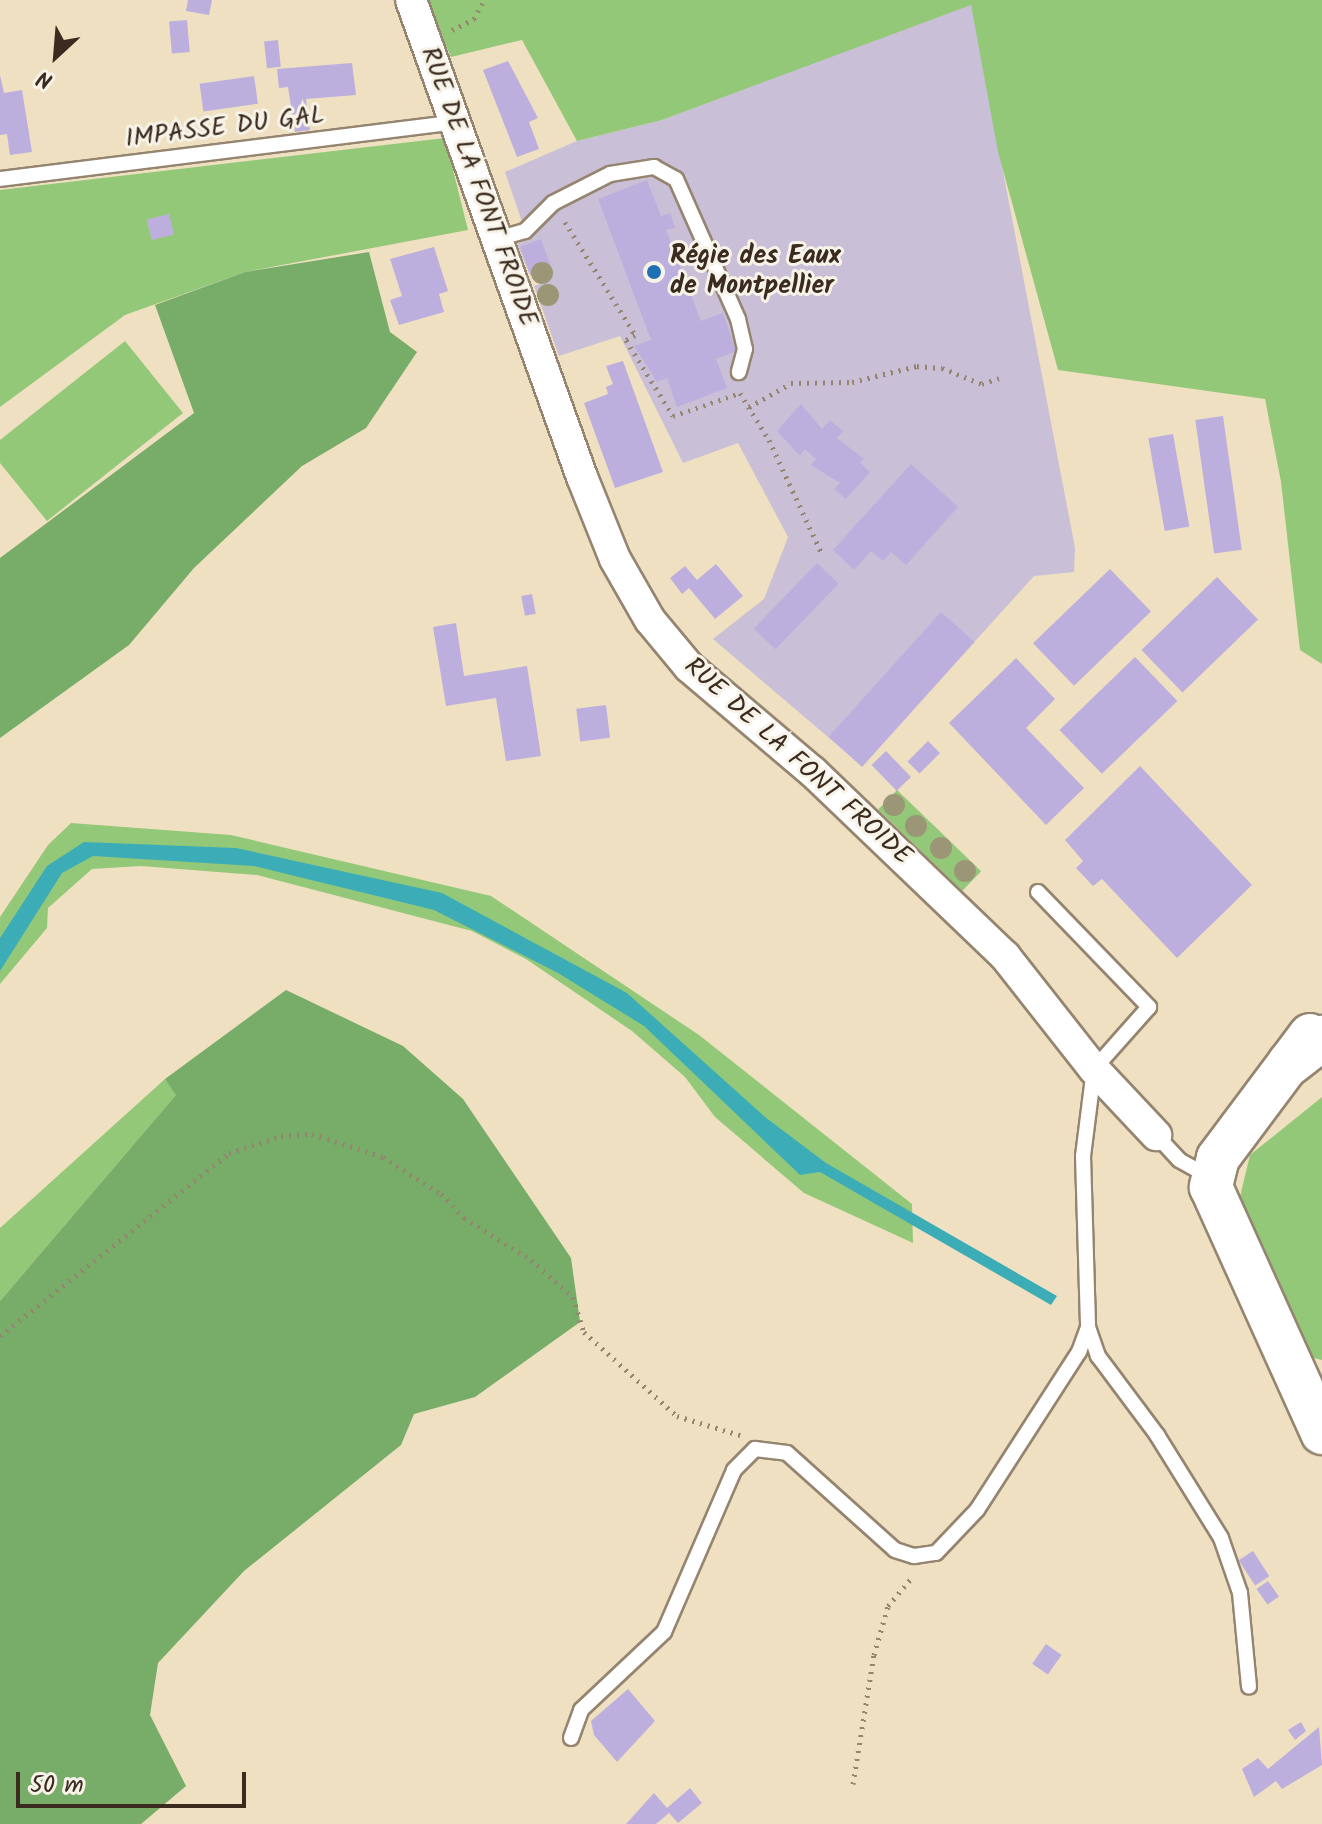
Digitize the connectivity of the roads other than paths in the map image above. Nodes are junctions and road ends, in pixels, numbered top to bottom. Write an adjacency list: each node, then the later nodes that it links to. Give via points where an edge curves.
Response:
1 (411, 0): 2 (street, RUE DE LA FONT FROIDE)
2 (456, 122): 3 (lane, IMPASSE DU GAL); 4 (street, RUE DE LA FONT FROIDE)
3 (0, 179)
4 (497, 239): 5 (lane, via 525,231 553,203 610,174 654,167 676,179 738,319 745,349); 10 (street, RUE DE LA FONT FROIDE, via 582,477 615,559 650,620 689,667 813,772 1005,956)
5 (739, 372)
6 (1038, 892): 10 (lane, via 1149,1007)
7 (1322, 1018): 9 (street)
8 (1322, 1030): 9 (street)
9 (1306, 1051): 12 (street, via 1218,1158)
10 (1094, 1069): 11 (street, RUE DE LA FONT FROIDE); 13 (lane, via 1083,1156)
11 (1156, 1135): 12 (lane, RUE DE LA FONT FROIDE, via 1179,1160)
12 (1212, 1178): 14 (street, via 1212,1197)
13 (1088, 1327): 16 (lane, via 1098,1356 1157,1435 1221,1538 1240,1593); 17 (lane, via 1079,1352 977,1510 936,1553 895,1550 787,1453 755,1449 734,1470 664,1632 581,1710)
14 (1312, 1394): 15 (street)
15 (1322, 1433)
16 (1249, 1687)
17 (571, 1738)

